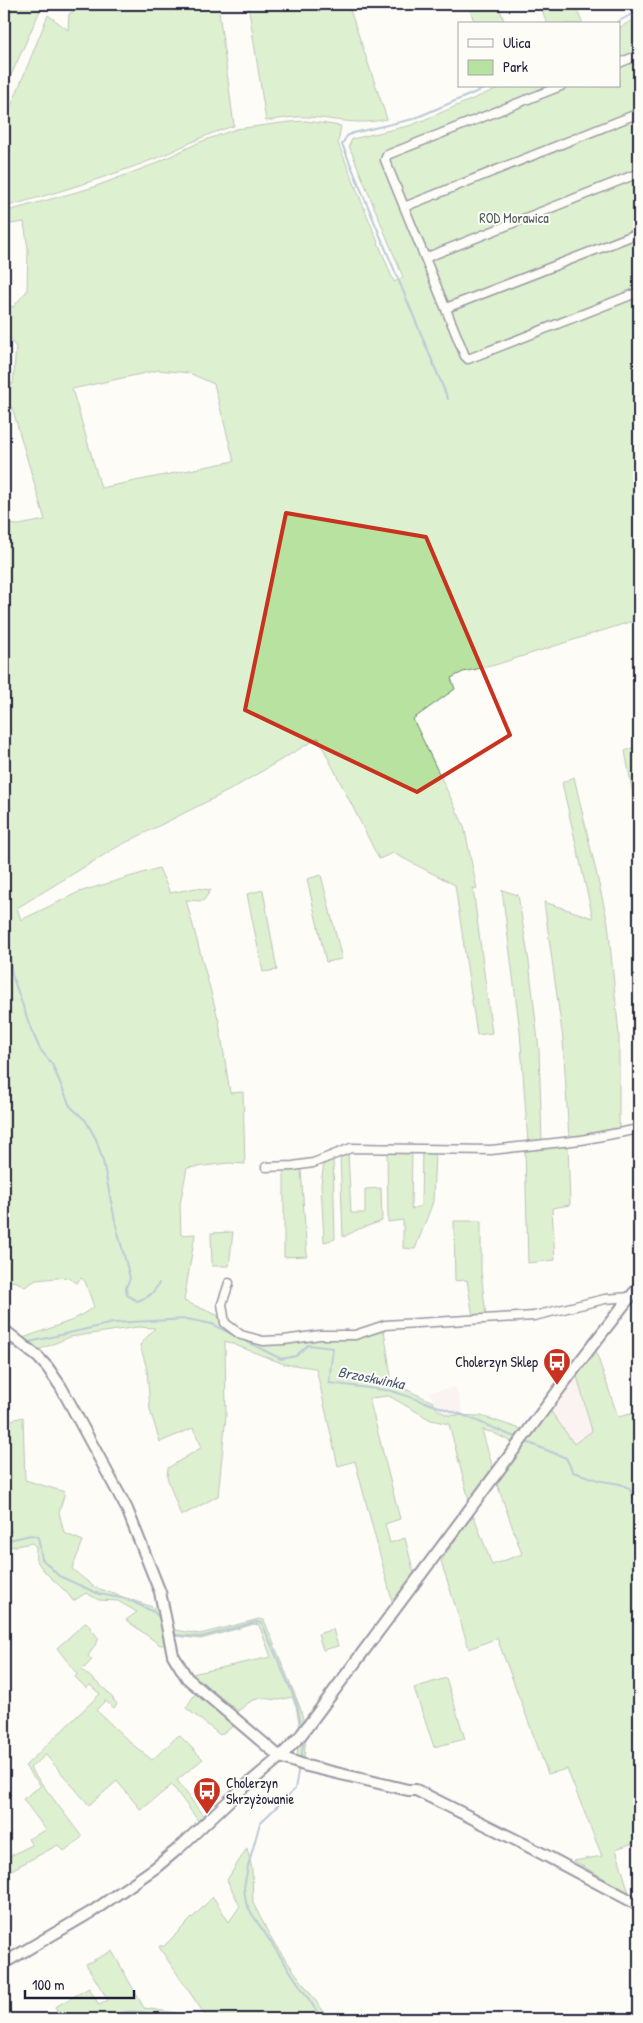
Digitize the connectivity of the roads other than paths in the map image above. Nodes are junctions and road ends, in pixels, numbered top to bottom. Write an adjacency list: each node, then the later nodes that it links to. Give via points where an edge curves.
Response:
1 (639, 55): 2 (street)
2 (620, 63)
3 (556, 88): 6 (street, via 387,155 385,160)
4 (639, 113): 6 (street)
5 (639, 173): 8 (street)
6 (404, 207): 8 (street)
7 (639, 233): 10 (street)
8 (425, 258): 10 (street)
9 (639, 292): 10 (street, via 468,359)
10 (446, 308)
11 (639, 1129): 12 (street, via 581,1140 491,1150 351,1148 320,1162)
12 (266, 1167)
13 (229, 1284): 15 (street, via 222,1304 225,1323 241,1335 263,1341 355,1335 399,1324 534,1316)
14 (639, 1287): 15 (street)
15 (630, 1297): 17 (street, via 301,1735)
16 (4, 1330): 17 (street, via 48,1368 128,1509 160,1592 173,1655 179,1667 187,1678)
17 (280, 1757): 18 (street, via 416,1790); 19 (street, via 155,1868 93,1911)
18 (639, 1905)
19 (4, 1963)

